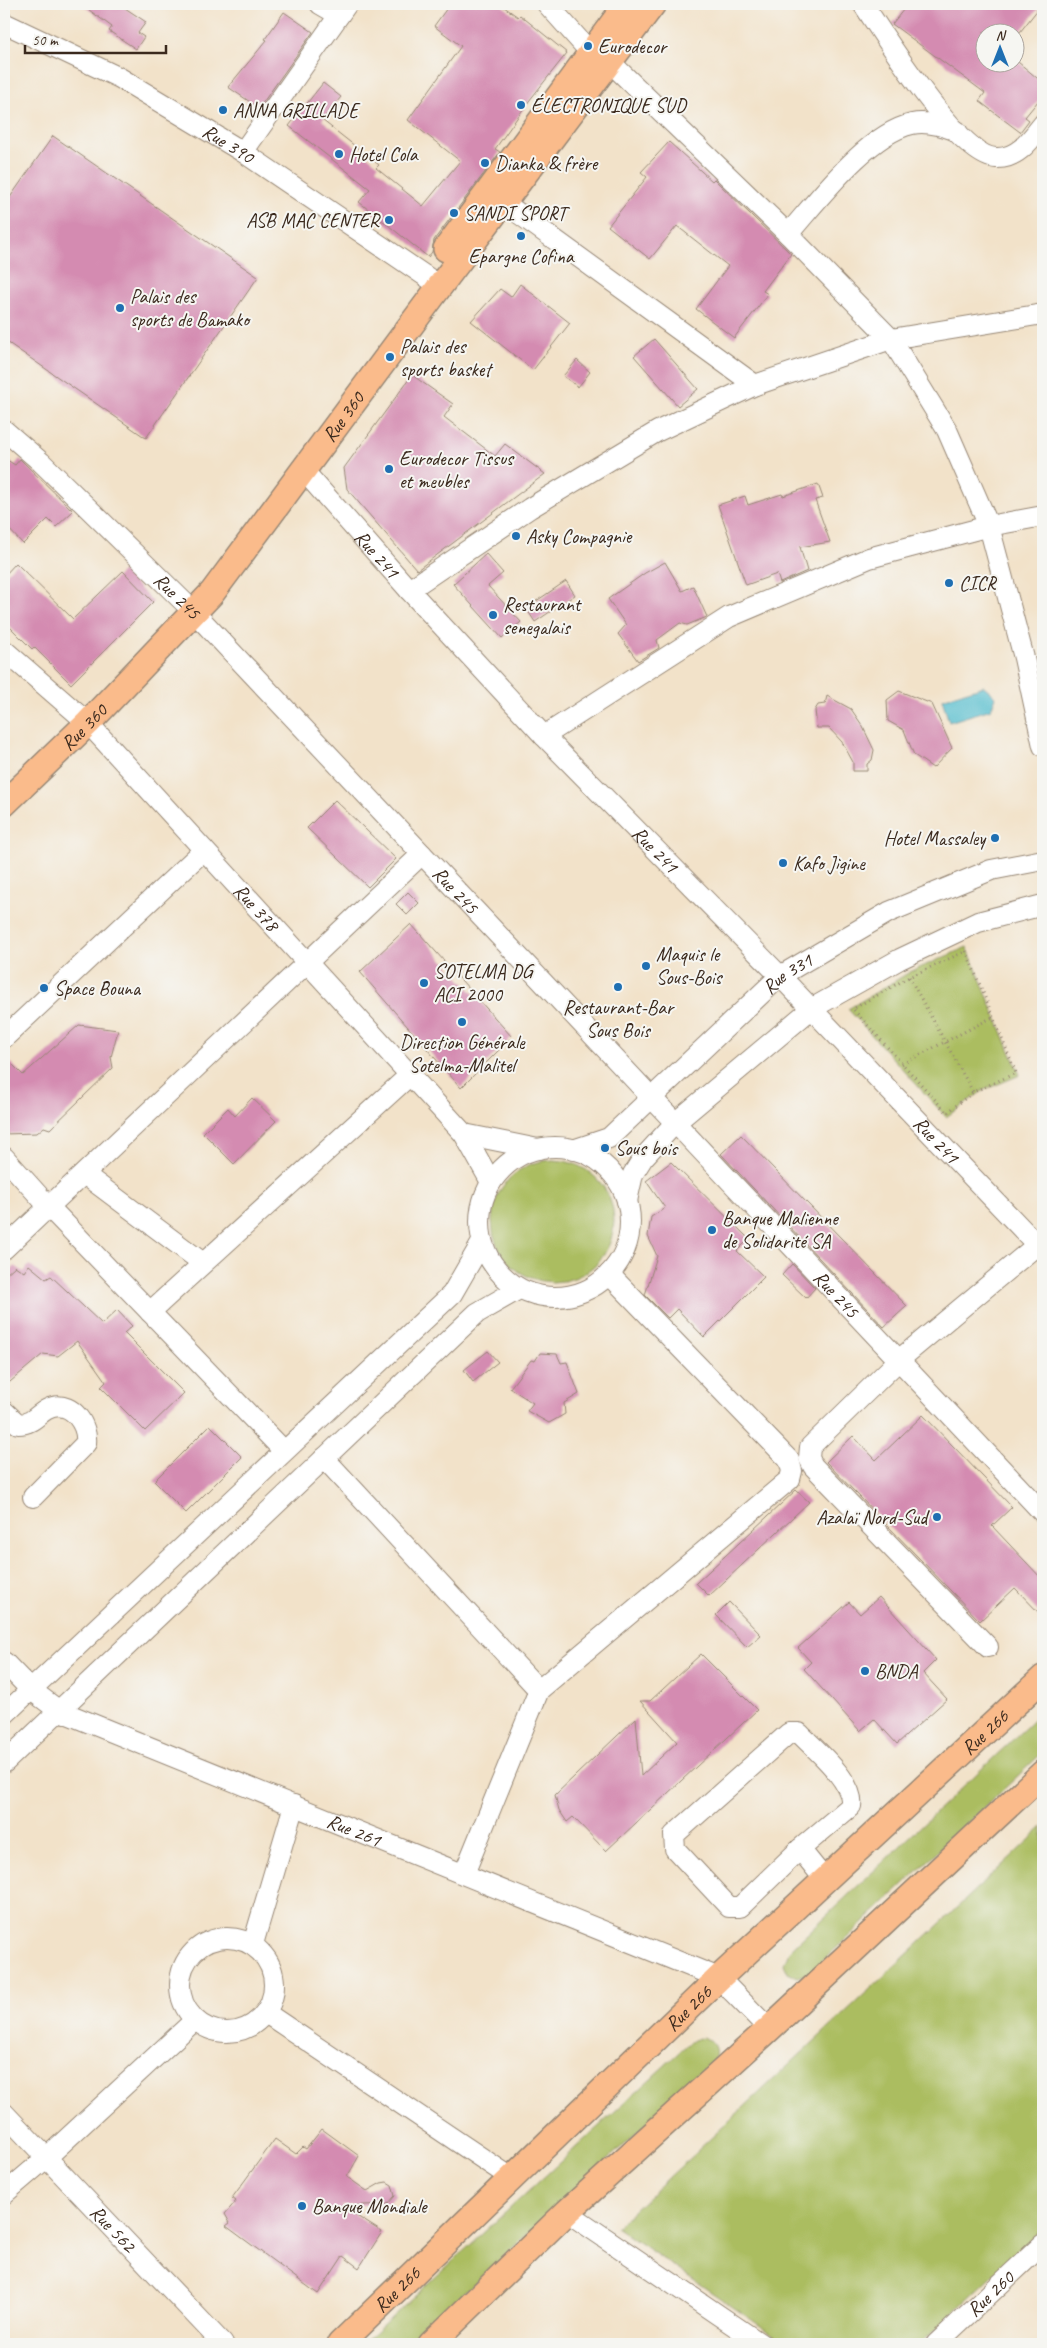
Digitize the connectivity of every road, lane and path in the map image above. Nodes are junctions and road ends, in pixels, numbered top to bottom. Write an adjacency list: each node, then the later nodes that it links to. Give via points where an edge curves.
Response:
1 (320, 4): 6 (street)
2 (548, 4): 8 (street)
3 (627, 4): 8 (main road)
4 (653, 4): 8 (main road, Rue 360)
5 (863, 4): 10 (street, via 923,94)
6 (343, 10): 11 (street)
7 (4, 23): 11 (street, Rue 390, via 120,78)
8 (600, 58): 12 (main road, Rue 360); 13 (street); 14 (main road)
9 (1043, 124): 10 (street, via 1023,150 996,158 981,154)
10 (957, 131): 13 (street, via 942,125 913,124 877,139)
11 (243, 152): 14 (street, Rue 390)
12 (503, 202): 14 (main road, Rue 360); 17 (street)
13 (788, 234): 16 (street)
14 (433, 282): 19 (main road, Rue 360); 23 (main road, via 198,584)
15 (1043, 314): 16 (street)
16 (891, 339): 17 (street); 21 (street, via 947,430)
17 (755, 385): 22 (street, via 658,431 530,508)
18 (4, 430): 23 (street, Rue 245, via 41,462)
19 (303, 470): 22 (street, Rue 241); 23 (main road, Rue 360, via 212,593)
20 (1043, 516): 21 (street)
21 (989, 526): 26 (street, via 868,558 728,617); 27 (street, via 1024,658)
22 (409, 590): 26 (street, Rue 241)
23 (187, 606): 25 (main road, Rue 360); 31 (street, Rue 245)
24 (4, 650): 25 (street, Rue 378)
25 (81, 718): 28 (main road); 29 (main road, Rue 360); 30 (street, Rue 378)
26 (544, 736): 35 (street, Rue 241)
27 (1043, 746)
28 (4, 781)
29 (4, 804)
30 (204, 850): 34 (street, Rue 378); 39 (street)
31 (422, 854): 34 (street); 44 (street, Rue 245)
32 (1043, 860): 35 (street, Rue 331, via 991,870 889,912)
33 (1043, 905): 37 (street, Rue 331, via 978,922 900,959)
34 (308, 963): 42 (street, Rue 378); 50 (street)
35 (780, 976): 37 (street, Rue 241); 44 (street, Rue 331)
36 (909, 977): 38 (path, via 966,951); 40 (path); 41 (path, via 853,1010)
37 (811, 1010): 45 (street, Rue 331); 55 (street, Rue 241)
38 (993, 1017): 40 (path); 43 (path, via 1016,1073)
39 (4, 1038)
40 (945, 1041): 41 (path); 43 (path)
41 (902, 1064): 43 (path, via 947,1114)
42 (410, 1075): 46 (street, Rue 378); 57 (street)
43 (973, 1092)
44 (650, 1097): 45 (street, Rue 245); 48 (street, Rue 331, via 609,1138)
45 (675, 1123): 52 (street, Rue 331, via 633,1174); 61 (street, Rue 245)
46 (464, 1134): 47 (street); 51 (street, Rue 378)
47 (538, 1149): 48 (street); 51 (street, via 504,1167)
48 (573, 1150): 52 (street, via 607,1168)
49 (4, 1157): 53 (street)
50 (84, 1174): 53 (street); 57 (street)
51 (491, 1182): 54 (street, via 482,1201 479,1222)
52 (627, 1201): 58 (street, via 628,1240 621,1259)
53 (49, 1207): 56 (street); 60 (street)
54 (482, 1242): 59 (street, via 490,1261 503,1277); 63 (street, via 452,1294)
55 (1041, 1245): 61 (street)
56 (4, 1249)
57 (203, 1264): 60 (street)
58 (609, 1274): 59 (street, via 590,1289 566,1296 542,1296); 71 (street, via 789,1460 792,1472 790,1479)
59 (519, 1288): 64 (street, via 477,1313)
60 (150, 1312): 63 (street)
61 (900, 1359): 66 (street, Rue 245); 67 (street, via 810,1447 809,1458 813,1466)
62 (4, 1411): 65 (street, via 18,1424 28,1424 53,1407 63,1407 82,1420 87,1432 86,1443)
63 (284, 1451): 70 (street)
64 (324, 1458): 71 (street); 72 (street)
65 (33, 1498)
66 (1043, 1513)
67 (988, 1646)
68 (4, 1662): 70 (street, Rue 261)
69 (1043, 1678): 79 (main road, Rue 266)
70 (30, 1689): 72 (street, Rue 261); 73 (street)
71 (539, 1690): 78 (street)
72 (58, 1710): 74 (street); 76 (street, Rue 261)
73 (4, 1715)
74 (4, 1763)
75 (1043, 1773): 84 (main road)
76 (294, 1805): 78 (street, Rue 261); 80 (street)
77 (800, 1849): 77 (street, via 851,1806 852,1798 851,1791 826,1759 799,1733 788,1733 673,1839 675,1850 729,1907 740,1907); 79 (street)
78 (464, 1874): 81 (street, Rue 261)
79 (825, 1880): 81 (main road, Rue 266)
80 (253, 1944): 82 (street, via 268,1958 274,1974 276,1986); 83 (street, via 237,1938 215,1938 200,1945 188,1957 181,1972 180,1988 188,2012)
81 (719, 1978): 84 (street); 87 (main road, Rue 266)
82 (266, 2013): 83 (street, via 253,2025 237,2032 209,2029); 87 (street)
83 (195, 2020): 86 (street)
84 (769, 2029): 89 (main road)
85 (4, 2113): 86 (street, Rue 562)
86 (46, 2159): 88 (street); 91 (street, Rue 562)
87 (513, 2179): 92 (main road, Rue 266)
88 (4, 2194)
89 (567, 2212): 93 (main road); 94 (street)
90 (1043, 2244): 95 (street, Rue 260)
91 (223, 2344)
92 (340, 2344)
93 (431, 2344)
94 (761, 2344)
95 (936, 2344)

